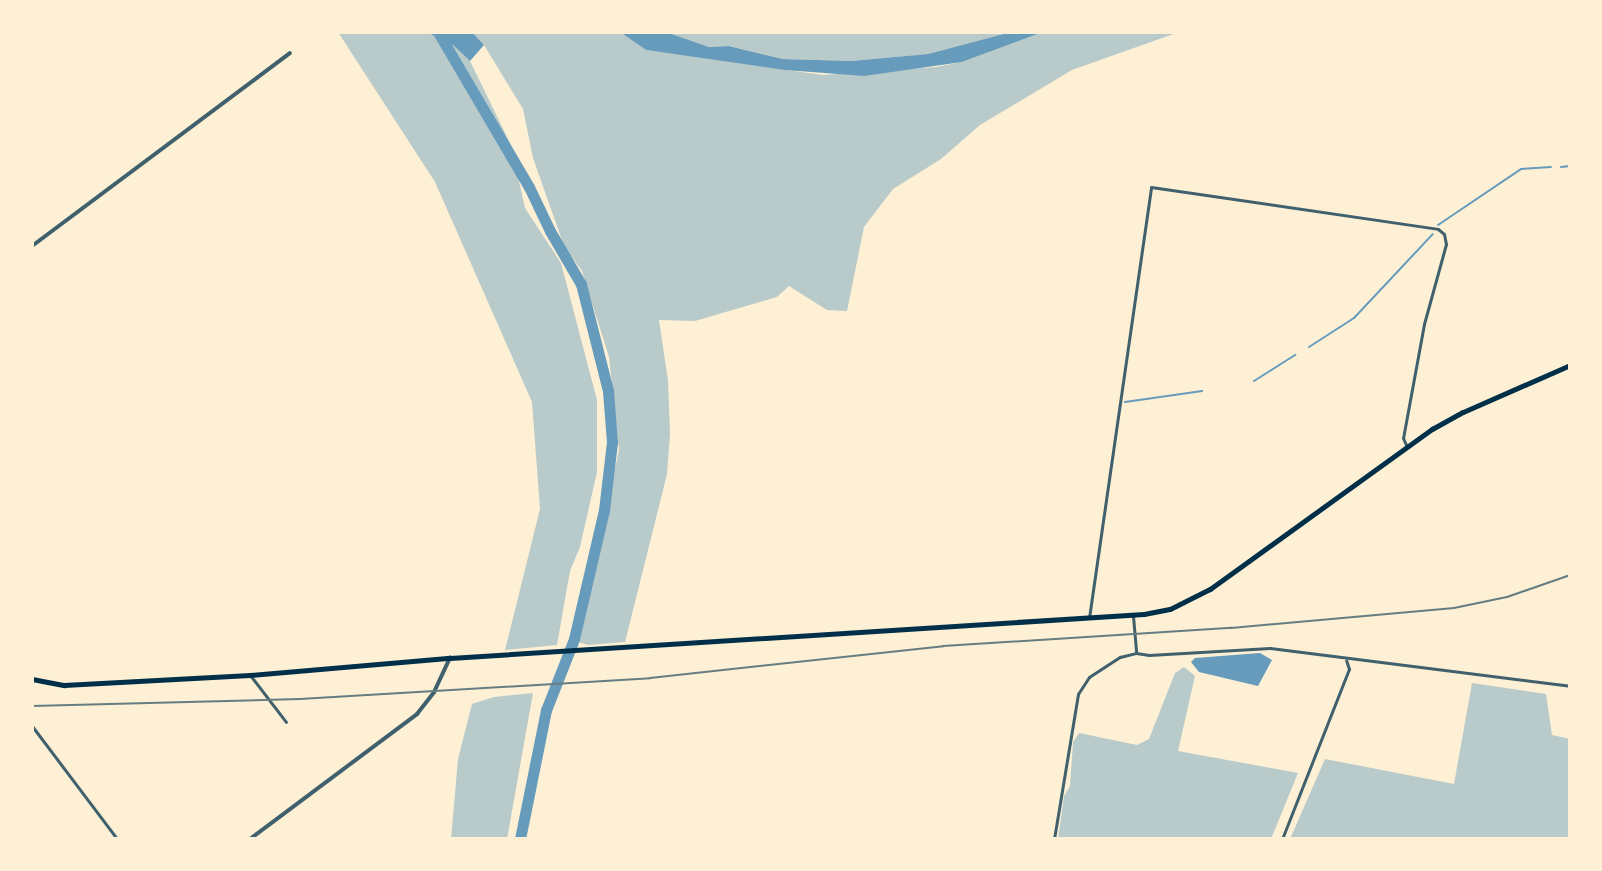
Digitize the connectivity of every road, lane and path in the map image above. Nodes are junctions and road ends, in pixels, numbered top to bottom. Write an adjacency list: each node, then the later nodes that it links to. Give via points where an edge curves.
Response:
1 (290, 53): 2 (street)
2 (32, 246)
3 (1570, 365): 4 (main road, via 1463,412)
4 (1407, 447): 5 (main road, via 1210,589 1170,609); 6 (street, via 1403,438 1444,234 1151,187)
5 (1133, 616): 6 (main road); 7 (street)
6 (1089, 619): 8 (main road)
7 (1136, 653): 9 (street, via 1270,648); 17 (street, via 1089,677 1078,694)
8 (450, 658): 10 (main road); 16 (street, via 417,714)
9 (1346, 660): 12 (street); 18 (street, via 1349,669)
10 (250, 675): 11 (main road, via 64,685); 13 (street)
11 (32, 679)
12 (1570, 686)
13 (286, 722)
14 (32, 726): 15 (street)
15 (117, 839)
16 (250, 839)
17 (1054, 839)
18 (1282, 839)

